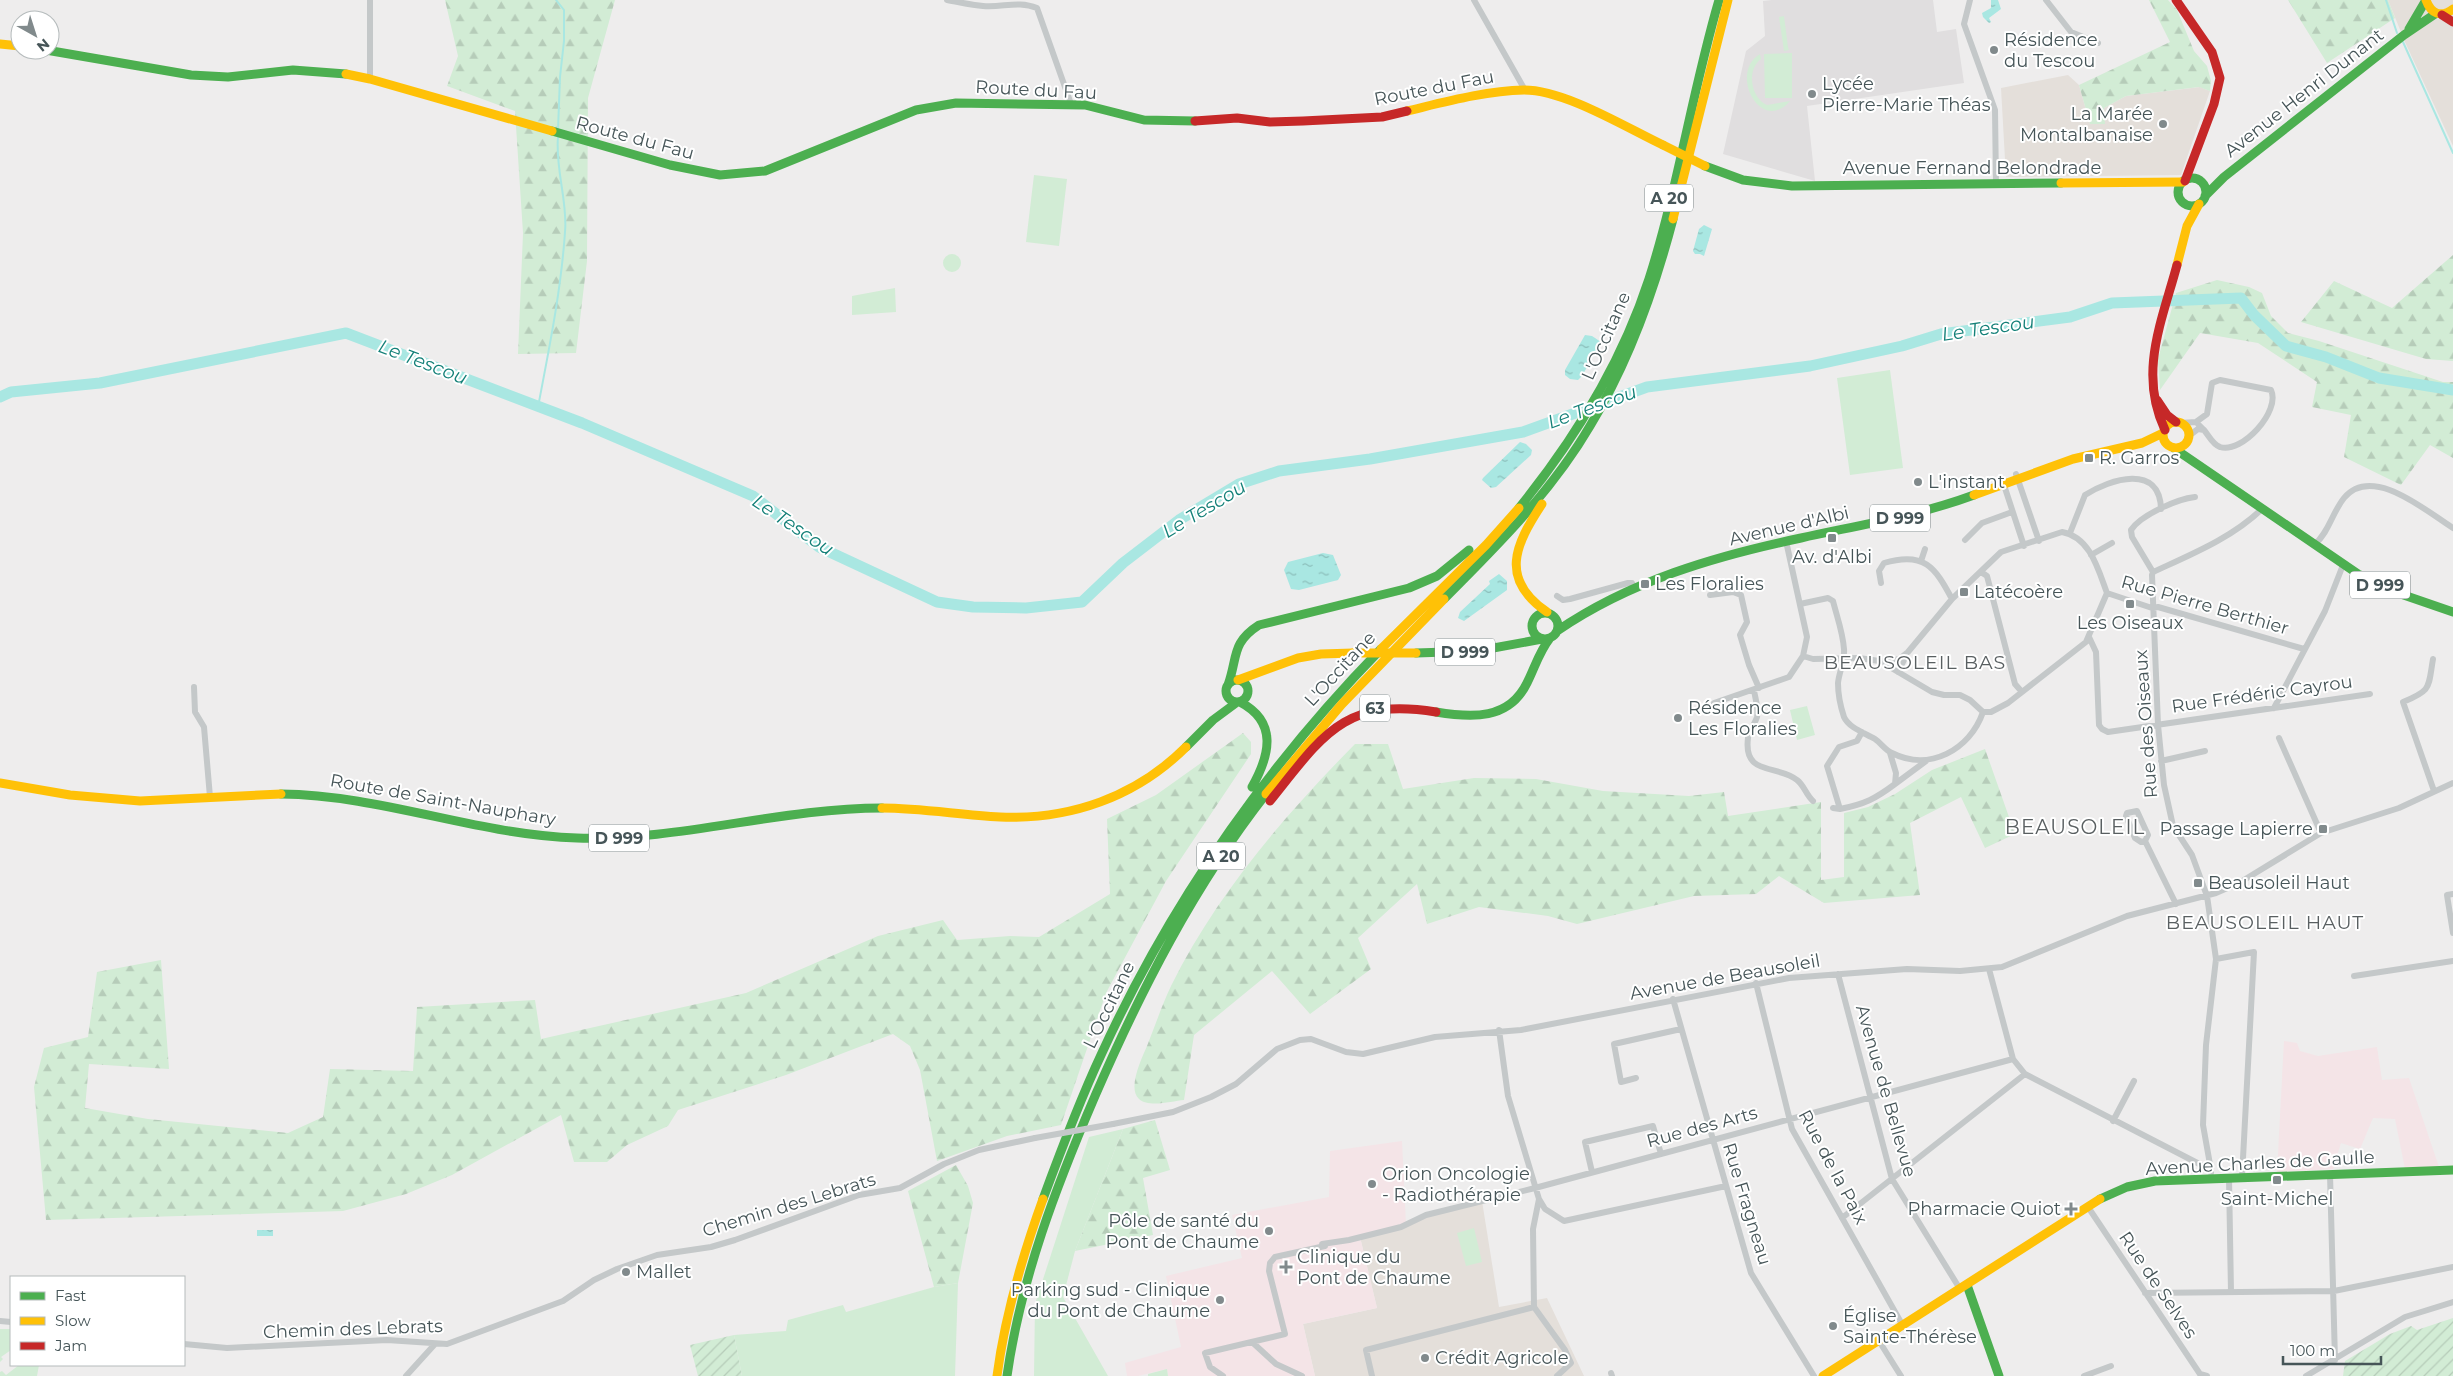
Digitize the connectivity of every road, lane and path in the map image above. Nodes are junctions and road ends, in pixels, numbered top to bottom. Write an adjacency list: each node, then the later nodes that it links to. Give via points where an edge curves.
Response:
1 (370, 0): 16 (street)
2 (947, 0): 18 (street, via 985,6 1028,2 1037,8)
3 (1474, 0): 17 (street)
4 (1719, 0): 43 (main road, L'Occitane / A 20, via 1649,276 1629,332 1602,389 1577,431)
5 (1728, 0): 36 (main road, L'Occitane / A 20, via 1658,279 1614,386)
6 (1970, 0): 24 (street, via 1964,24 1995,110)
7 (2046, 0): 14 (street, via 2072,32)
8 (2176, 0): 19 (main road, via 2212,52 2220,78)
9 (2426, 0): 11 (main road, via 2428,8); 13 (main road, Avenue Henri Dunant)
10 (2453, 9): 11 (main road, Avenue Henri Dunant)
11 (2438, 14): 12 (main road); 13 (main road, Avenue Henri Dunant)
12 (2453, 22)
13 (2404, 35): 20 (main road, Avenue Henri Dunant)
14 (2098, 43)
15 (60, 52): 16 (main road, Route du Fau, via 191,75 228,77 294,70 333,72)
16 (370, 79): 18 (main road, Route du Fau, via 670,165 720,175 765,171 890,120 938,105)
17 (1525, 90): 18 (main road, Route du Fau, via 1468,97 1382,117 1303,121 1237,118 1144,120); 25 (main road, Route du Fau, bridge, via 1556,95 1576,103 1705,166 1743,180)
18 (1071, 104)
19 (2194, 158): 21 (main road); 22 (main road)
20 (2224, 177): 22 (main road, Avenue Henri Dunant); 26 (main road, Avenue Henri Dunant)
21 (2184, 181): 22 (main road); 23 (main road, Avenue Fernand Belondrade); 27 (main road, via 2178,189)
22 (2200, 181): 26 (main road)
23 (2152, 184): 24 (main road, Avenue Fernand Belondrade); 27 (main road, Avenue Fernand Belondrade, via 2165,188)
24 (1996, 185): 25 (main road, Avenue Fernand Belondrade)
25 (1792, 186)
26 (2205, 196): 28 (main road)
27 (2181, 200): 28 (main road, via 2187,205); 29 (main road)
28 (2199, 204): 29 (main road)
29 (2187, 226): 30 (main road, via 2152,357)
30 (2152, 388): 31 (main road, via 2164,412); 34 (main road)
31 (2178, 422): 32 (street); 34 (main road, via 2169,424); 35 (main road, via 2187,427)
32 (2196, 422): 33 (street); 33 (street, via 2205,417 2212,383 2220,380 2271,390 2273,398 2267,419 2230,448 2217,446)
33 (2204, 430): 35 (street, via 2198,429)
34 (2164, 432): 37 (main road, Avenue d'Albi / D 999, via 2155,439); 38 (main road, via 2164,441)
35 (2190, 436): 38 (main road, via 2186,445); 39 (main road, D 999, via 2193,450)
36 (1579, 444): 70 (main road, via 1526,529 1517,552 1516,570 1523,589 1533,604); 114 (main road, L'Occitane / A 20, via 1530,509 1327,720)
37 (2126, 447): 38 (main road, Avenue d'Albi / D 999); 40 (main road, Avenue d'Albi / D 999, via 2085,455)
38 (2172, 448): 39 (main road, D 999)
39 (2205, 467): 44 (main road, D 999)
40 (2017, 476): 41 (main road, Avenue d'Albi / D 999); 51 (street)
41 (2003, 482): 46 (street); 50 (main road, Avenue d'Albi / D 999, via 1904,517)
42 (2195, 497): 45 (street, via 2183,498)
43 (1522, 503): 87 (main road, Route de Saint-Nauphary, via 1451,566 1424,582 1271,621 1251,630 1234,653); 114 (main road, L'Occitane / A 20, via 1320,714 1263,782)
44 (2263, 508): 53 (main road, D 999); 60 (street, via 2243,526)
45 (2161, 509): 48 (street, via 2161,498 2151,483 2119,479 2085,495); 60 (street, via 2135,524 2131,530)
46 (2012, 512): 49 (street, via 1982,523); 54 (street)
47 (2453, 528): 53 (street, via 2389,488 2364,486 2345,496 2324,534)
48 (2070, 533): 51 (street, via 2050,534); 56 (street, Rue Pierre Berthier, via 2080,539)
49 (1965, 540)
50 (1786, 541): 62 (main road, Avenue d'Albi / D 999, via 1718,559); 67 (street)
51 (2039, 541): 54 (street)
52 (2112, 542): 56 (street)
53 (2314, 544): 58 (main road, D 999)
54 (2024, 546): 59 (street, via 2001,552)
55 (1925, 549): 57 (street)
56 (2091, 555): 63 (street, Rue Pierre Berthier)
57 (1921, 561): 61 (street, via 1884,563 1879,571); 66 (street, via 1936,571)
58 (2343, 564): 69 (main road, D 999, via 2394,592); 77 (street, via 2325,611)
59 (1981, 572): 66 (street); 90 (street, via 1986,576 2015,684)
60 (2153, 572): 68 (street, Rue des Oiseaux)
61 (1881, 583)
62 (1635, 588): 65 (street, via 1628,582 1570,599 1563,600); 71 (main road, Avenue d'Albi / D 999)
63 (2107, 592): 68 (street, Rue Pierre Berthier); 74 (street)
64 (1710, 595): 88 (street, via 1741,594 1747,622 1740,635)
65 (1557, 596)
66 (1952, 599): 79 (street)
67 (1800, 604): 78 (street, via 1807,637); 80 (street, via 1828,598 1833,601)
68 (2152, 608): 77 (street, Rue Pierre Berthier, via 2158,607); 97 (street, Rue des Oiseaux)
69 (2453, 612)
70 (1549, 613): 71 (main road, Avenue d'Albi / D 999, via 1570,618); 72 (main road, via 1539,614); 73 (main road, via 1558,622)
71 (1579, 616): 73 (main road, Avenue d'Albi / D 999)
72 (1532, 623): 75 (main road, via 1534,633); 76 (main road, D 999, via 1525,636)
73 (1557, 631): 75 (main road)
74 (2089, 637): 90 (street); 97 (street, Rue Frédéric Cayrou, via 2096,652 2099,725 2102,730 2108,732)
75 (1546, 638): 76 (main road, D 999); 114 (main road, 63, via 1524,690 1498,712 1468,716 1399,706 1368,710 1341,724)
76 (1513, 645): 83 (main road, D 999, bridge, via 1477,651 1308,655)
77 (2304, 649): 94 (street)
78 (1803, 656): 80 (street, via 1813,659); 88 (street, via 1789,677)
79 (1903, 656): 82 (street); 84 (street)
80 (1844, 658): 82 (street); 98 (street, via 1838,683 1844,716 1851,726)
81 (2433, 659): 107 (street, via 2428,689 2403,702)
82 (1886, 662): 84 (street)
83 (1273, 668): 85 (main road, D 999); 89 (main road, D 999)
84 (1898, 672): 95 (street, via 1932,692 1960,695)
85 (1238, 680): 87 (main road); 89 (main road, via 1246,684)
86 (194, 687): 108 (street, via 195,712 204,727)
87 (1227, 688): 92 (main road, via 1230,700); 96 (main road, Route de Saint-Nauphary / D 999)
88 (1757, 689): 93 (street); 109 (street, via 1758,711 1748,733 1752,760 1762,768 1797,779)
89 (1249, 692): 92 (main road)
90 (2022, 692): 95 (street, via 1991,712)
91 (2370, 694): 94 (street, Rue Frédéric Cayrou)
92 (1238, 702): 96 (main road, Route de Saint-Nauphary / D 999); 114 (main road, via 1252,708 1262,719 1268,740 1266,756)
93 (1714, 703)
94 (2274, 708): 97 (street, Rue Frédéric Cayrou)
95 (1983, 712): 102 (street, via 1975,732 1964,743 1941,757)
96 (1210, 721): 108 (main road, Route de Saint-Nauphary / D 999, via 1173,760 1129,790 1073,811 1034,817 863,808 660,836 583,839 505,830 330,796)
97 (2158, 725): 103 (street, Rue des Oiseaux)
98 (1862, 732): 101 (street, via 1881,743); 111 (street, via 1856,741 1839,747 1827,766)
99 (2280, 738): 112 (street)
100 (2205, 752): 103 (street)
101 (1890, 753): 102 (street); 106 (street, via 1896,773)
102 (1926, 761): 106 (street)
103 (2161, 761): 116 (street, Rue des Oiseaux, via 2173,826 2192,856)
104 (2453, 782): 107 (street, Avenue de Beausoleil)
105 (0, 783): 108 (main road, Route de Saint-Nauphary / D 999, via 105,799)
106 (1895, 784): 111 (street, via 1874,800)
107 (2434, 791): 112 (street, Avenue de Beausoleil, via 2398,808)
108 (210, 797)
109 (1813, 801)
110 (1833, 808): 111 (street)
111 (1840, 808)
112 (2321, 833): 116 (street, Avenue de Beausoleil, via 2240,884)
113 (2145, 841): 113 (street, via 2148,835 2137,811 2127,813 2136,838); 117 (street)
114 (1217, 853): 156 (main road, L'Occitane / A 20, via 1155,948 1104,1048 1038,1212); 159 (main road, L'Occitane / A 20, via 1114,1051 1044,1221)
115 (2453, 894): 118 (street, via 2447,895)
116 (2207, 896): 117 (street, Avenue de Beausoleil); 119 (street, Rue des Oiseaux)
117 (2176, 904): 121 (street, Avenue de Beausoleil, via 2127,916 2018,962)
118 (2453, 933)
119 (2216, 959): 140 (street, Rue des Oiseaux, via 2206,1045 2203,1126); 142 (street, via 2254,952)
120 (2453, 961): 123 (street)
121 (1989, 969): 122 (street, Avenue de Beausoleil, via 1907,969); 128 (street)
122 (1838, 974): 124 (street, Avenue de Beausoleil); 132 (street, Avenue de Bellevue)
123 (2354, 976)
124 (1756, 983): 125 (street, Avenue de Beausoleil); 133 (street, Rue de la Paix)
125 (1672, 999): 126 (street, Rue Fragneau); 127 (street, Avenue de Beausoleil, via 1521,1030)
126 (1681, 1029): 130 (street, via 1614,1044 1621,1082); 136 (street, Rue Fragneau)
127 (1499, 1030): 135 (street, Avenue de Beausoleil, via 1436,1037 1363,1054 1346,1052 1311,1039 1300,1040 1277,1049 1241,1080 1211,1097 1173,1112); 146 (street, via 1506,1088)
128 (2013, 1060): 129 (street); 132 (street, Rue des Arts)
129 (2025, 1074): 134 (street); 144 (street)
130 (1636, 1078)
131 (2134, 1081): 134 (street)
132 (1871, 1096): 133 (street, Rue des Arts); 144 (street, Avenue de Bellevue)
133 (1788, 1119): 136 (street, Rue des Arts); 149 (street, Rue de la Paix)
134 (2113, 1121): 140 (street)
135 (1113, 1124): 163 (street, Chemin des Lebrats, bridge, via 979,1150 944,1164 900,1188 859,1195 711,1247 657,1255 594,1280 563,1301 447,1344)
136 (1712, 1140): 137 (street, Rue des Arts); 145 (street, Rue Fragneau)
137 (1661, 1154): 139 (street, Rue des Arts); 139 (street, via 1653,1126 1584,1142)
138 (2453, 1170): 141 (main road, Avenue Charles de Gaulle)
139 (1592, 1172): 146 (street, Rue des Arts)
140 (2212, 1174): 143 (main road, Avenue Charles de Gaulle); 148 (main road, Avenue Charles de Gaulle, via 2127,1188)
141 (2330, 1174): 142 (main road, Avenue Charles de Gaulle); 152 (street)
142 (2242, 1177): 143 (main road, Avenue Charles de Gaulle)
143 (2229, 1178): 153 (street)
144 (1892, 1179): 149 (street); 151 (street, Avenue de Bellevue)
145 (1726, 1186): 147 (street, via 1564,1221 1545,1209); 176 (street, Rue Fragneau, via 1751,1273)
146 (1535, 1188): 147 (street); 161 (street, Rue des Arts, via 1426,1215 1401,1227 1275,1257 1269,1271 1285,1334)
147 (1539, 1199): 157 (street, via 1533,1229)
148 (2088, 1207): 151 (main road, Avenue Charles de Gaulle); 154 (street, Rue de Selves)
149 (1842, 1218): 158 (street, Rue de la Paix)
150 (2453, 1267): 152 (street)
151 (1963, 1287): 158 (main road, Avenue Charles de Gaulle); 179 (main road)
152 (2334, 1291): 153 (street); 164 (street)
153 (2231, 1292): 154 (street)
154 (2146, 1293): 181 (street, Rue de Selves, via 2200,1374)
155 (2453, 1302): 164 (street, via 2405,1317)
156 (1009, 1305): 168 (main road, via 997,1338); 169 (main road, L'Occitane / A 20)
157 (1534, 1307): 174 (street, via 1366,1350); 175 (street, via 1571,1363)
158 (1903, 1326): 160 (main road, Avenue Charles de Gaulle)
159 (1013, 1334): 170 (main road, L'Occitane / A 20); 171 (main road)
160 (1879, 1341): 166 (main road, Avenue Charles de Gaulle); 178 (street)
161 (1252, 1342): 172 (street, via 1205,1353 1210,1367); 173 (street, via 1276,1364)
162 (185, 1344): 163 (street, Chemin des Lebrats, via 227,1348 387,1340)
163 (434, 1344): 167 (street)
164 (2335, 1360): 182 (street)
165 (2111, 1366): 180 (street)
166 (1837, 1372): 177 (main road, Avenue Charles de Gaulle)
167 (406, 1376)
168 (989, 1376)
169 (997, 1376)
170 (1007, 1376)
171 (1013, 1376)
172 (1223, 1376)
173 (1302, 1376)
174 (1372, 1376)
175 (1557, 1376)
176 (1814, 1376)
177 (1823, 1376)
178 (1901, 1376)
179 (1999, 1376)
180 (2084, 1376)
181 (2207, 1376)
182 (2306, 1376)

